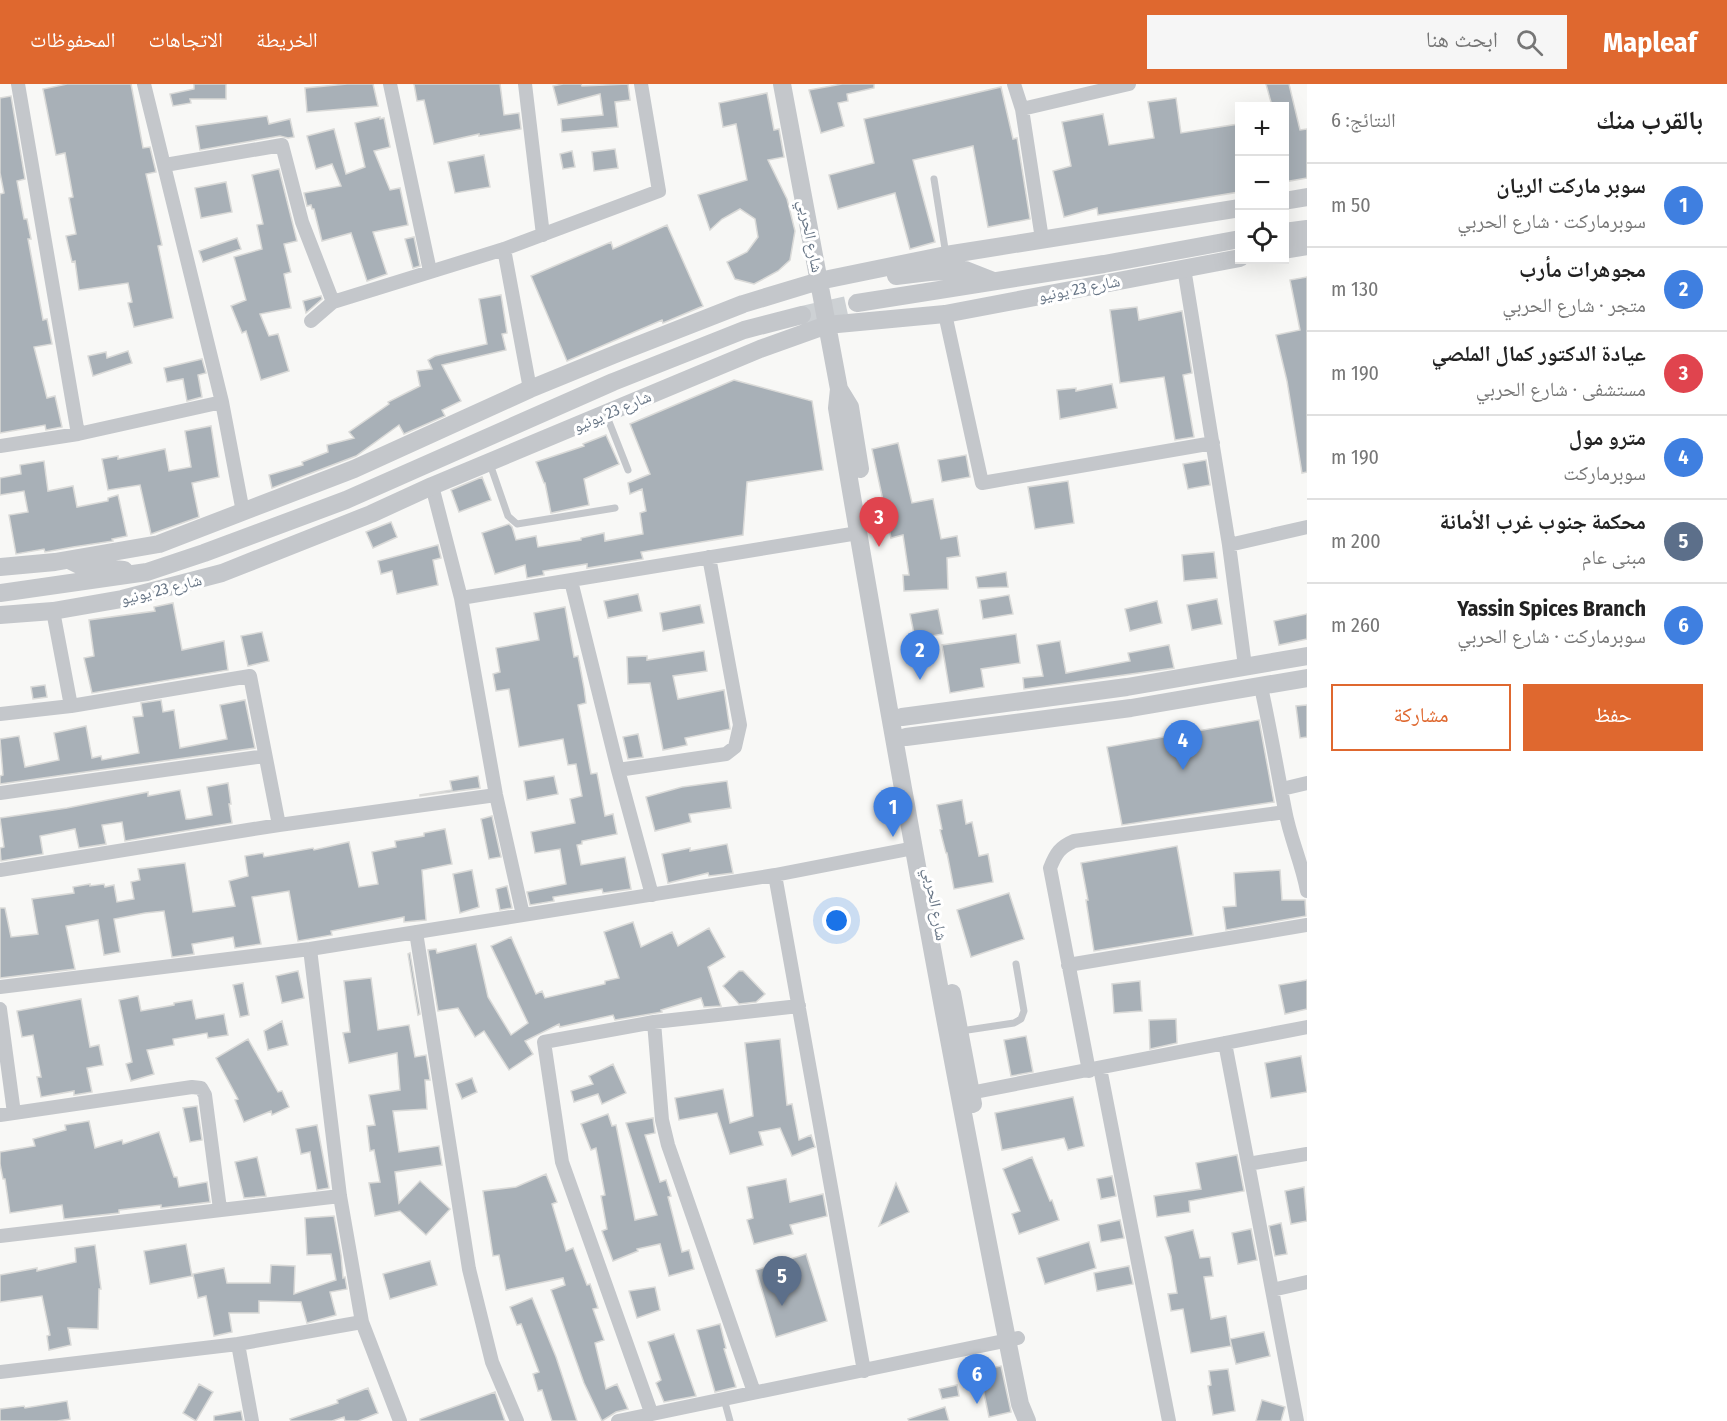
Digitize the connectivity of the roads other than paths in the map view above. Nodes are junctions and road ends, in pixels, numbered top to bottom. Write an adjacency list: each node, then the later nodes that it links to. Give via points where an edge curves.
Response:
1 (18, 84): 43 (street)
2 (144, 84): 10 (street)
3 (390, 84): 25 (street)
4 (525, 84): 15 (street)
5 (641, 84): 15 (street, via 659,191)
6 (782, 84): 27 (street, شارع الحربي)
7 (1014, 84): 9 (street)
8 (1129, 84): 9 (street)
9 (1022, 109): 17 (street)
10 (165, 165): 29 (street, via 282,145 302,222); 41 (street)
11 (934, 179): 22 (lane)
12 (1307, 197): 13 (street)
13 (1289, 200)
14 (1235, 209): 17 (street)
15 (543, 235): 20 (street)
16 (1289, 235): 19 (street)
17 (1042, 239): 22 (street)
18 (1235, 240): 28 (street)
19 (1306, 245): 21 (street)
20 (504, 249): 25 (street); 39 (street)
21 (1289, 249)
22 (946, 255): 26 (street)
23 (1235, 259): 24 (street, شارع 23 يونيو)
24 (1184, 268): 32 (street, شارع 23 يونيو); 44 (street)
25 (430, 271): 29 (street)
26 (866, 271): 27 (street); 28 (street, via 894,276 965,270)
27 (819, 281): 31 (street); 36 (street, شارع الحربي)
28 (995, 281): 30 (street); 35 (street, via 967,297 887,309)
29 (333, 302): 34 (street)
30 (857, 303)
31 (743, 304): 38 (street, via 722,323 648,351); 39 (street)
32 (945, 314): 35 (street, شارع 23 يونيو); 44 (street, via 982,483)
33 (802, 315): 38 (street, via 744,330)
34 (311, 321)
35 (869, 321): 36 (street, شارع 23 يونيو)
36 (827, 325): 37 (street, شارع 23 يونيو); 40 (street, شارع الحربي)
37 (760, 349): 38 (street, via 743,347 658,379); 42 (street, شارع 23 يونيو)
38 (613, 382): 54 (street, via 346,500)
39 (530, 389): 50 (street, via 354,469)
40 (839, 389): 53 (street, شارع الحربي, via 837,408); 73 (street, شارع الحربي, via 850,407)
41 (222, 402): 43 (street); 50 (street)
42 (606, 414): 46 (street, شارع 23 يونيو); 47 (lane)
43 (78, 434): 45 (street)
44 (1213, 443): 55 (street)
45 (0, 446)
46 (489, 462): 48 (street, شارع 23 يونيو); 49 (lane, via 508,516 517,524)
47 (628, 470)
48 (432, 486): 51 (street, شارع 23 يونيو); 62 (street)
49 (615, 508)
50 (243, 512): 57 (street, via 159,544)
51 (347, 523): 54 (street, via 317,526 260,547); 63 (street, شارع 23 يونيو, via 222,573 122,599)
52 (1307, 528): 55 (street)
53 (858, 533): 56 (street); 83 (street, شارع الحربي)
54 (230, 543): 59 (street)
55 (1229, 545): 66 (street)
56 (709, 557): 60 (street); 76 (street, via 740,725 735,747 726,754)
57 (66, 558): 58 (street); 59 (street, via 81,566)
58 (0, 567)
59 (147, 572): 61 (street)
60 (571, 581): 62 (street); 76 (street)
61 (0, 593)
62 (461, 598): 80 (street)
63 (53, 611): 64 (street, شارع 23 يونيو); 70 (street)
64 (0, 615)
65 (1307, 656): 66 (street)
66 (1245, 666): 68 (street)
67 (1307, 678): 69 (street)
68 (1127, 687): 71 (street); 73 (street)
69 (1262, 687): 71 (street); 78 (street)
70 (71, 706): 72 (street); 75 (street, via 250,676)
71 (1131, 708): 74 (street)
72 (0, 714)
73 (902, 717): 74 (street, شارع الحربي)
74 (906, 737): 100 (street, شارع الحربي)
75 (265, 756): 79 (street); 82 (street)
76 (618, 770): 88 (street)
77 (1307, 783): 78 (street)
78 (1282, 789): 81 (street)
79 (0, 793)
80 (496, 795): 82 (street); 89 (street)
81 (1285, 812): 85 (street); 94 (street, via 1061,847 1050,868)
82 (279, 825): 84 (street)
83 (914, 848): 86 (street); 114 (street, شارع الحربي, via 956,1081)
84 (0, 870)
85 (1305, 873): 87 (street)
86 (775, 875): 88 (street); 96 (street)
87 (1307, 891)
88 (652, 895): 89 (street)
89 (523, 915): 91 (street)
90 (1307, 925): 94 (street)
91 (417, 932): 92 (street); 123 (street, via 469,1269 492,1362)
92 (310, 949): 95 (street); 108 (street)
93 (1016, 964): 100 (lane, via 1024,1011 1021,1019)
94 (1068, 965): 102 (street)
95 (0, 987)
96 (799, 1006): 98 (street); 116 (street)
97 (0, 1009): 104 (street)
98 (654, 1022): 118 (street, via 662,1120 668,1145); 120 (street, via 544,1042 562,1162)
99 (1307, 1028): 101 (street)
100 (959, 1031): 103 (street, شارع الحربي)
101 (1225, 1043): 102 (street); 107 (street)
102 (1095, 1069): 103 (street); 127 (street)
103 (970, 1093): 114 (street, شارع الحربي)
104 (15, 1113): 105 (street); 109 (street, via 201,1088)
105 (0, 1115)
106 (1307, 1154): 107 (street)
107 (1248, 1164): 112 (street)
108 (340, 1196): 109 (street); 113 (street)
109 (220, 1209): 110 (street)
110 (0, 1236)
111 (1307, 1282): 112 (street)
112 (1272, 1290): 128 (street)
113 (362, 1322): 115 (street); 122 (street)
114 (1013, 1339): 116 (street); 126 (street, شارع الحربي, via 1032,1401)
115 (238, 1344): 117 (street); 121 (street)
116 (864, 1371): 118 (street)
117 (0, 1372)
118 (754, 1392): 119 (street)
119 (724, 1399): 120 (street); 125 (lane)
120 (651, 1415): 124 (street)
121 (252, 1421)
122 (400, 1421)
123 (517, 1421)
124 (618, 1421)
125 (730, 1421)
126 (1028, 1421)
127 (1169, 1421)
128 (1297, 1421)

